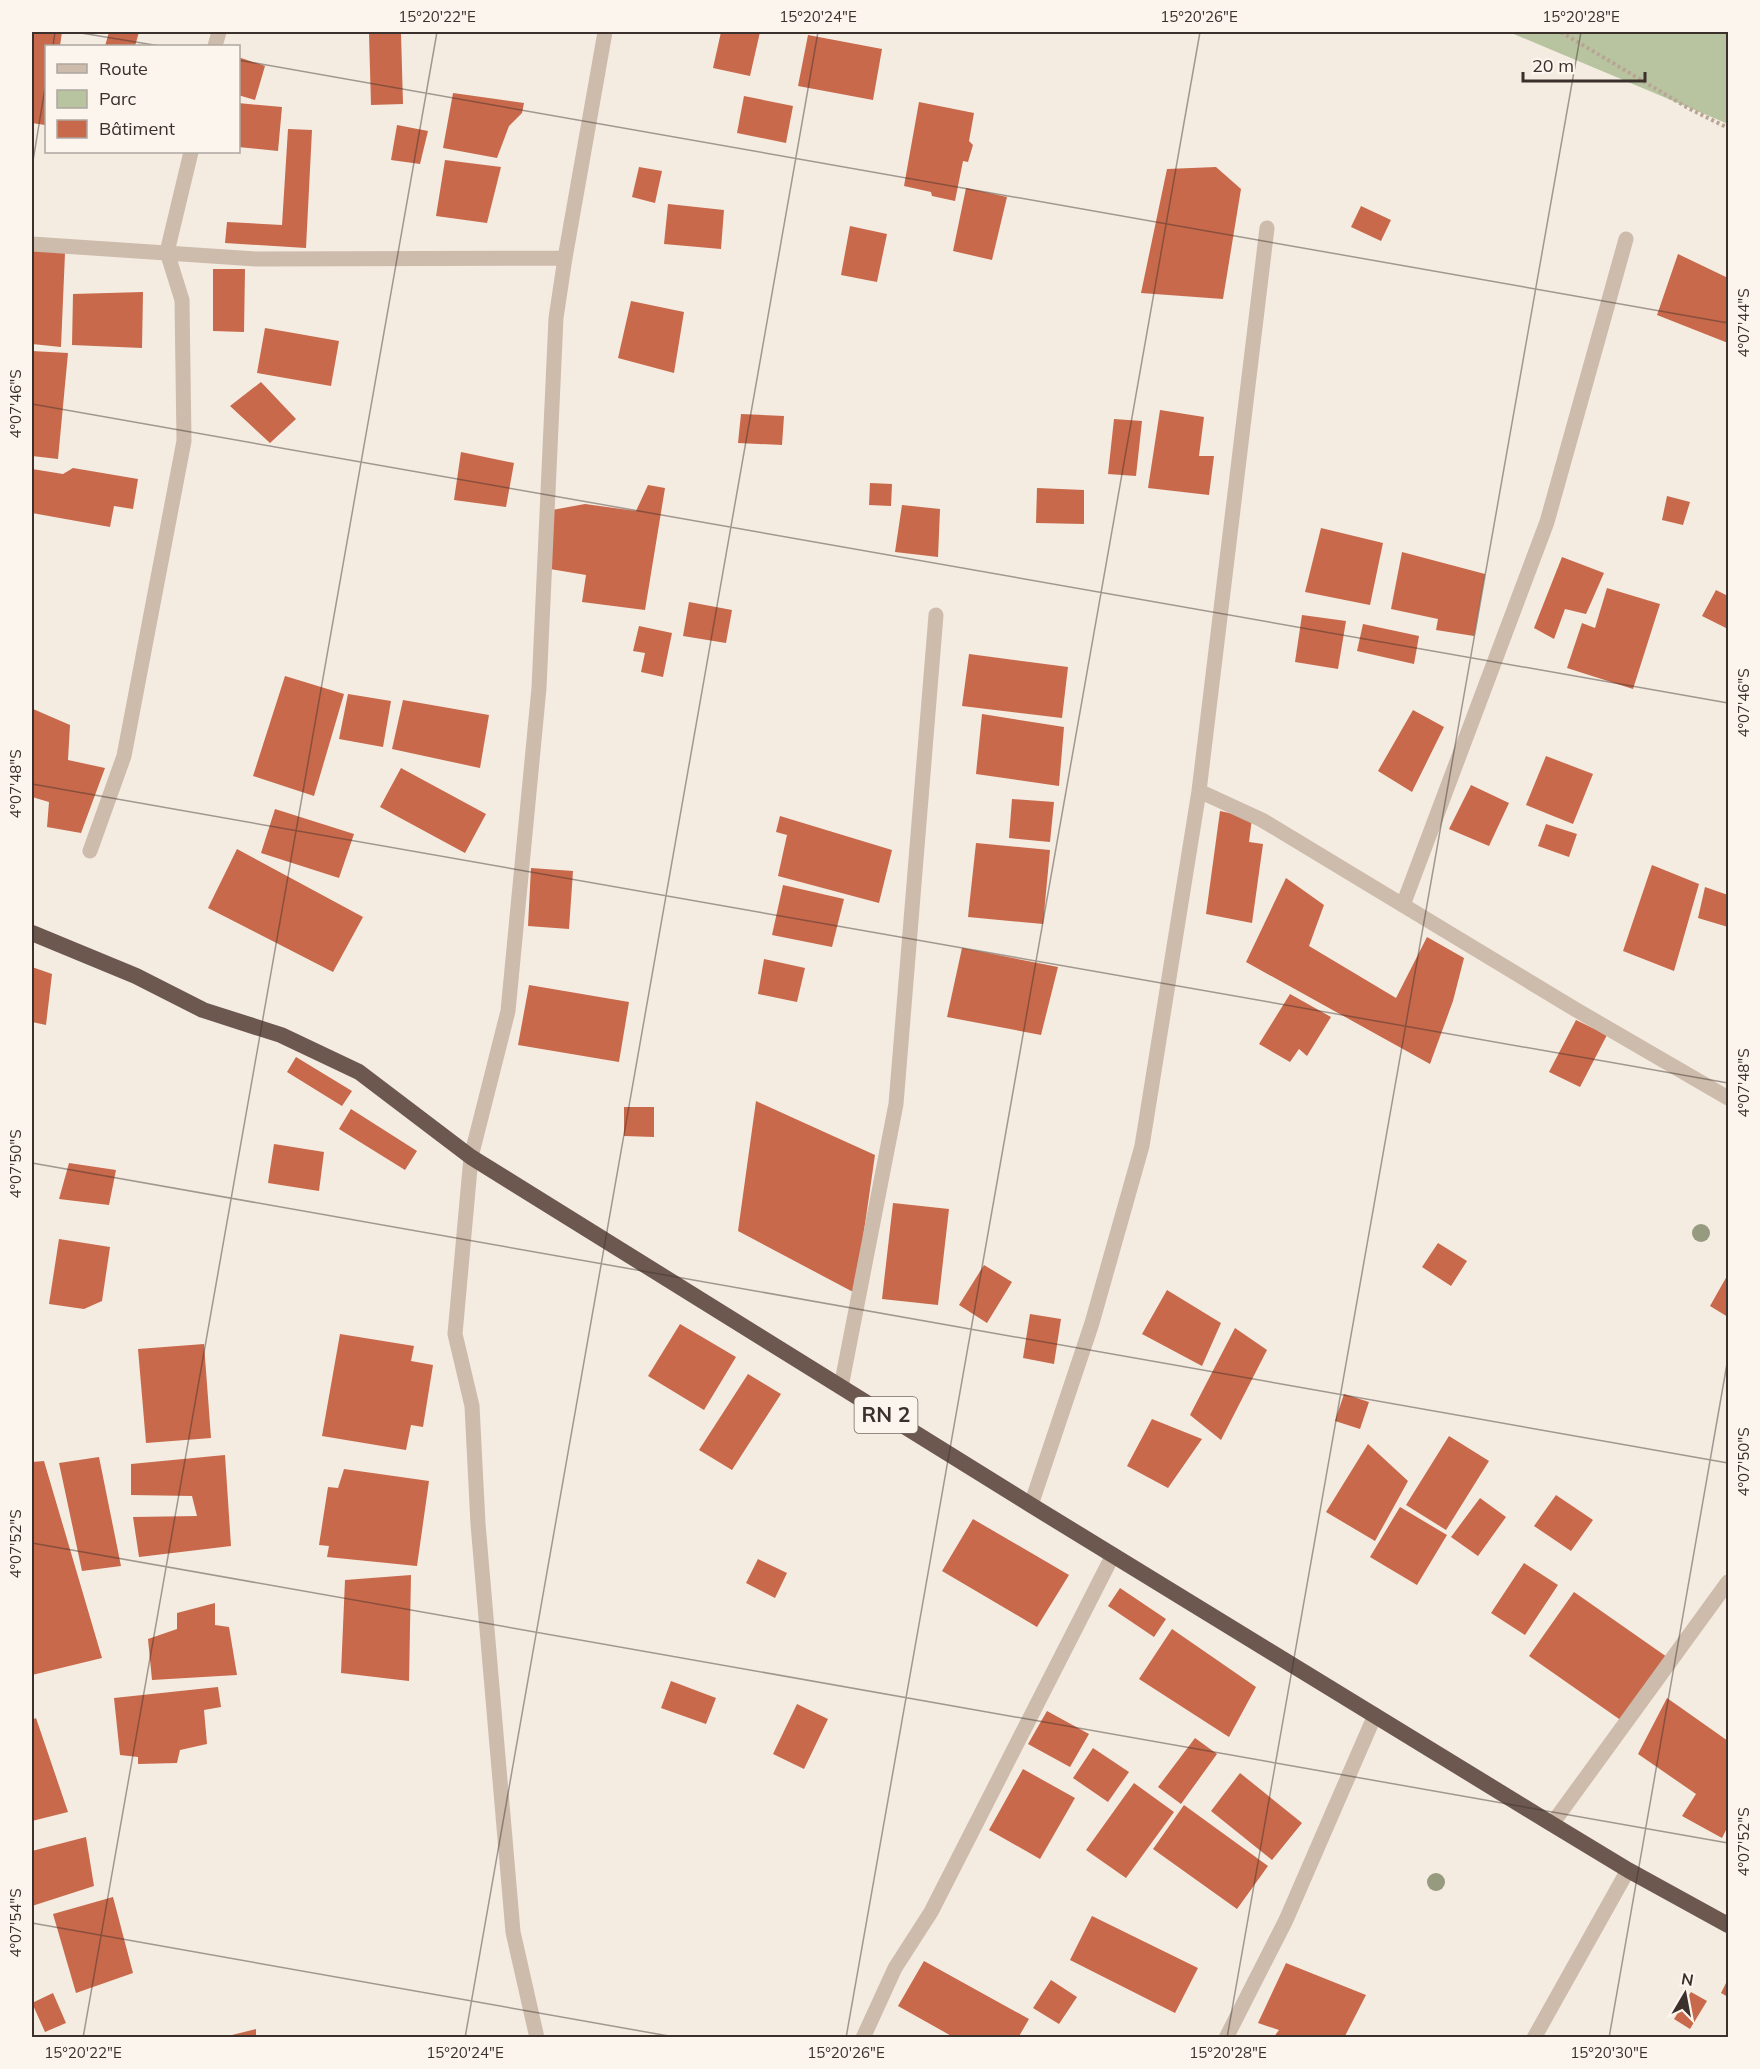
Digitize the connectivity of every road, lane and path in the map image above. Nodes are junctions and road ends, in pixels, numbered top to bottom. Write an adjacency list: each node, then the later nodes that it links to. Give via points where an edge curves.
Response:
1 (605, 32): 9 (street)
2 (1561, 32): 3 (path)
3 (1728, 128)
4 (191, 153): 8 (street)
5 (1267, 228): 11 (street)
6 (1626, 239): 13 (street, via 1547,522)
7 (32, 244): 8 (street)
8 (167, 252): 9 (street, via 257,259); 12 (street, via 182,300 184,441 124,756)
9 (565, 258): 16 (street, via 556,318 539,688 508,1011)
10 (936, 615): 17 (street, via 896,1104)
11 (1199, 790): 13 (street, via 1262,820); 18 (street, via 1142,1146 1092,1323)
12 (90, 851)
13 (1403, 905): 15 (street)
14 (32, 933): 16 (highway, RN 2, via 136,976 203,1010 281,1035 359,1072)
15 (1728, 1098)
16 (471, 1157): 17 (highway, RN 2); 25 (street, via 455,1334 472,1406 478,1524 513,1932)
17 (842, 1387): 18 (highway, RN 2)
18 (1031, 1505): 19 (highway, RN 2)
19 (1113, 1555): 21 (highway, RN 2); 26 (street, via 931,1912 895,1968)
20 (1728, 1582): 22 (street)
21 (1375, 1715): 22 (highway, RN 2); 27 (street, via 1287,1920)
22 (1552, 1824): 23 (highway, RN 2)
23 (1628, 1870): 24 (highway, RN 2); 28 (street)
24 (1728, 1925)
25 (537, 2037)
26 (863, 2037)
27 (1226, 2037)
28 (1534, 2037)

